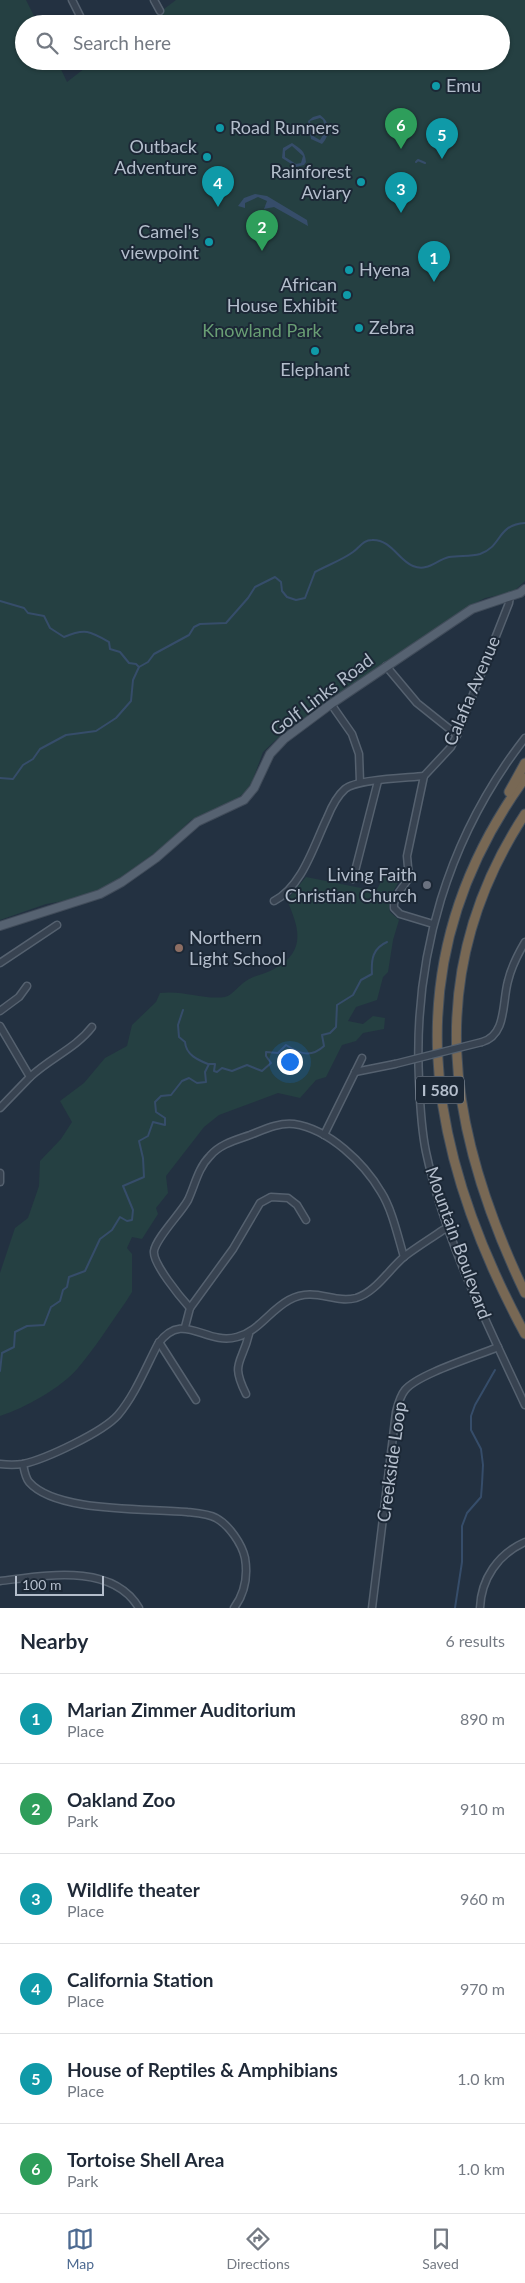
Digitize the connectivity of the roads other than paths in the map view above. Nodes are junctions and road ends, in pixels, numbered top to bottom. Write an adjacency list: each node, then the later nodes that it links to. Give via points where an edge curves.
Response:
1 (72, 0): 4 (street)
2 (154, 0): 3 (street)
3 (160, 12)
4 (80, 15)
5 (525, 589): 6 (main road, Golf Links Road)
6 (510, 596): 7 (main road, Golf Links Road, via 472,609); 9 (street, Calafia Avenue)
7 (386, 666): 8 (main road, Golf Links Road); 9 (street, via 418,704)
8 (331, 704): 15 (street, via 352,734 359,754); 22 (main road, Golf Links Road, via 284,739 270,754 254,788 244,800 197,822 122,882 100,894)
9 (457, 735): 12 (street, Calafia Avenue)
10 (525, 738): 20 (street, Mountain Boulevard, via 492,784 465,834 444,886)
11 (525, 764): 17 (highway)
12 (424, 776): 14 (street); 20 (street, Calafia Avenue, via 407,856 409,878 394,906 400,914)
13 (525, 778): 17 (highway, I 580)
14 (378, 781): 15 (street); 18 (street)
15 (360, 782): 19 (street, via 346,789 334,804 300,873 284,896)
16 (525, 814): 39 (highway, I 580, via 492,870 474,921 461,974 456,1030 458,1085 474,1162 500,1236)
17 (487, 838): 43 (highway, I 580, via 464,889 443,969 437,1028 439,1086 448,1140 462,1191 494,1271)
18 (353, 879)
19 (274, 901)
20 (434, 924): 37 (street, Mountain Boulevard, via 424,964 419,1081 426,1151)
21 (57, 925): 24 (street)
22 (0, 926)
23 (525, 942): 30 (street, bridge, via 508,980 499,1028 492,1038)
24 (0, 963)
25 (26, 986): 26 (street, via 19,997)
26 (0, 1011)
27 (0, 1026): 31 (street)
28 (92, 1027): 31 (street, via 83,1038)
29 (362, 1058): 30 (street)
30 (355, 1072): 33 (street)
31 (30, 1077): 32 (street)
32 (0, 1108)
33 (324, 1135): 38 (street, via 354,1157 382,1194); 40 (street, via 293,1124 274,1126 222,1146 210,1156 187,1200 154,1251 173,1288)
34 (0, 1173): 35 (street)
35 (0, 1182)
36 (306, 1220): 40 (street, via 297,1205 288,1198 271,1197 260,1203 233,1249)
37 (449, 1228): 38 (street); 45 (street, Mountain Boulevard)
38 (404, 1256): 42 (street, via 366,1294 343,1299 312,1294 290,1299)
39 (525, 1293)
40 (190, 1308): 41 (street)
41 (186, 1327): 42 (street, via 215,1338); 44 (street, via 177,1329)
42 (249, 1334): 46 (street, via 236,1368)
43 (525, 1334)
44 (159, 1342): 47 (street); 50 (street, via 125,1405 108,1424)
45 (498, 1347): 48 (street, Mountain Boulevard); 55 (street, Creekside Loop, via 420,1378 400,1399)
46 (246, 1394)
47 (196, 1400)
48 (525, 1405)
49 (0, 1464): 50 (street)
50 (23, 1464): 54 (street, via 28,1480 45,1493 64,1500 216,1518 237,1540 244,1555 247,1572 244,1590)
51 (525, 1542): 56 (street, via 492,1568)
52 (0, 1581): 53 (street, via 36,1576 82,1576 105,1581 125,1592)
53 (139, 1608)
54 (234, 1608)
55 (372, 1608)
56 (480, 1608)

